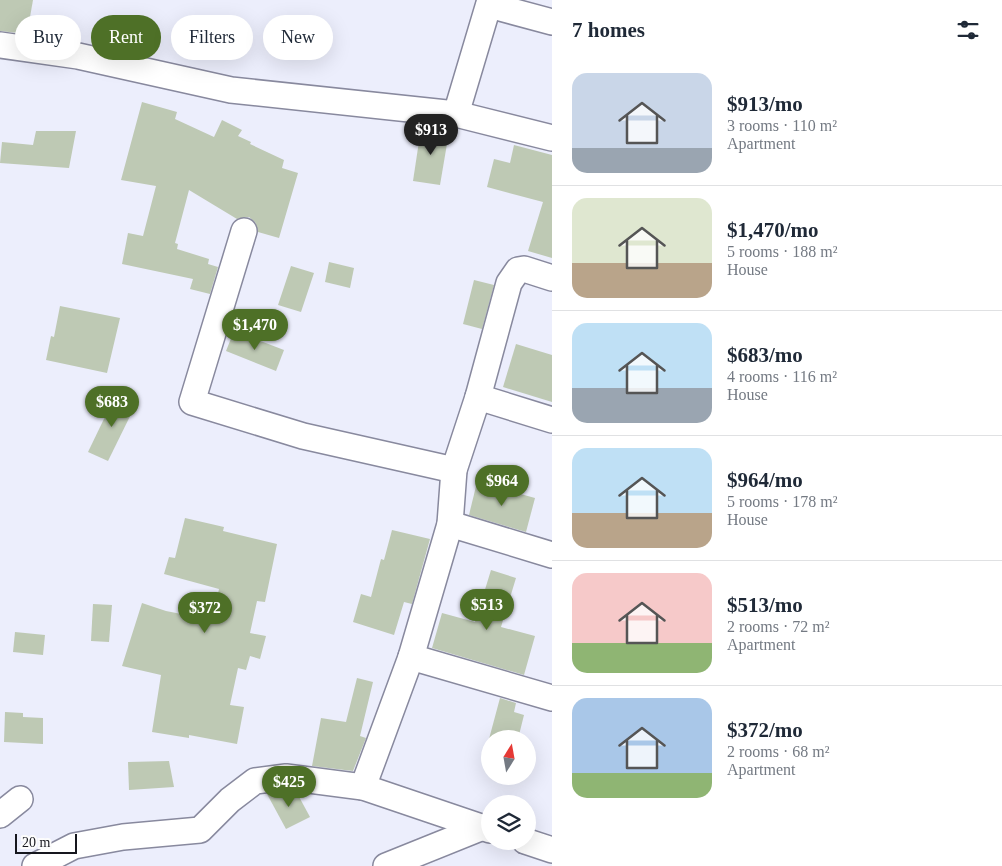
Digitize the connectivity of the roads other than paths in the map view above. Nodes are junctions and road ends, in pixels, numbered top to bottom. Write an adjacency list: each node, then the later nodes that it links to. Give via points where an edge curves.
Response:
1 (490, 3): 2 (street); 4 (street)
2 (552, 22)
3 (0, 45): 4 (street, via 78,56 231,90)
4 (456, 114): 5 (street)
5 (552, 138)
6 (244, 230): 10 (street, via 192,402 303,436)
7 (552, 278): 8 (street, via 524,269 513,275)
8 (478, 397): 9 (street); 10 (street)
9 (552, 420)
10 (454, 470): 11 (street)
11 (450, 524): 12 (street); 13 (street)
12 (552, 555)
13 (411, 657): 14 (street); 15 (street)
14 (552, 698)
15 (364, 787): 18 (street); 22 (street, via 286,777 255,781 200,830 123,837 74,846)
16 (20, 799): 17 (street)
17 (0, 815)
18 (481, 826)
19 (481, 830): 23 (street)
20 (536, 845): 21 (street)
21 (552, 850)
22 (35, 866)
23 (386, 866)

